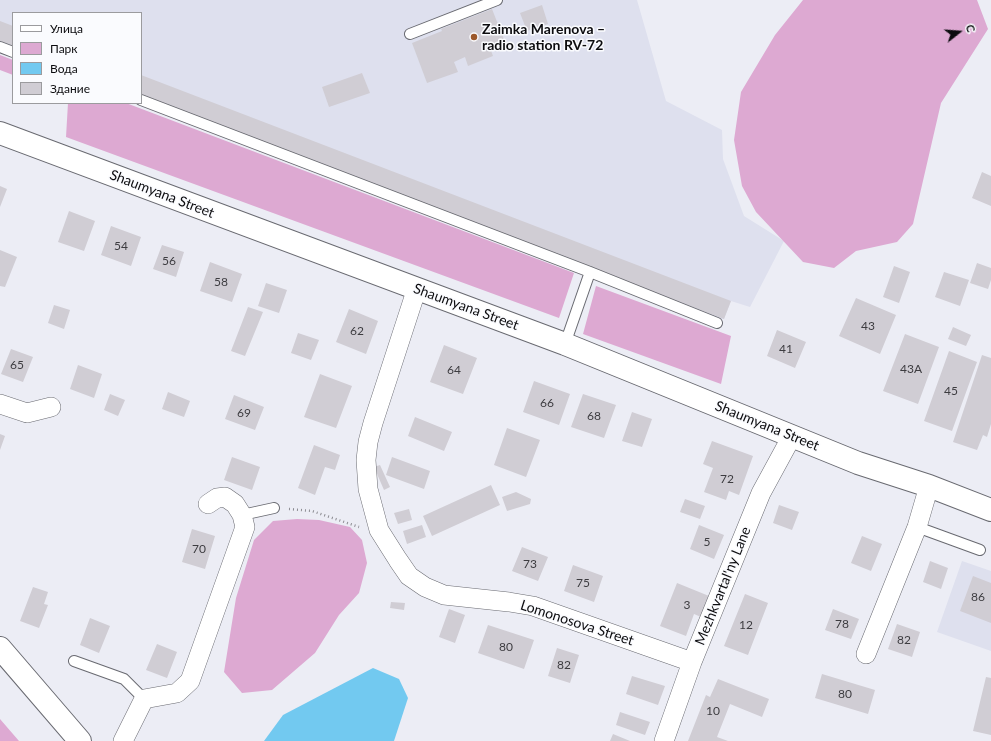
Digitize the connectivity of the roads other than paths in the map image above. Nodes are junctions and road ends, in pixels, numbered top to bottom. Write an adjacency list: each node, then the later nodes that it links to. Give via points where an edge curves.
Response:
1 (497, 0): 2 (lane)
2 (410, 34)
3 (0, 47): 4 (lane)
4 (12, 52)
5 (142, 100): 7 (lane)
6 (0, 133): 8 (street, Shaumyana Street)
7 (590, 272): 9 (lane); 10 (lane)
8 (417, 288): 10 (street, Shaumyana Street); 24 (street, Lomonosova Street, via 368,442 366,460 368,489 379,530 409,576 425,587 444,595 533,606)
9 (717, 323)
10 (565, 344): 13 (street, Shaumyana Street)
11 (0, 404): 12 (street, via 27,413)
12 (51, 406)
13 (792, 436): 14 (street, Shaumyana Street, via 858,463); 24 (street, Mezhkvartal'ny Lane, via 760,494)
14 (929, 486): 17 (street, Shaumyana Street); 19 (street)
15 (208, 504): 18 (street, via 217,498 225,497 235,504)
16 (274, 508): 18 (lane)
17 (991, 510)
18 (242, 515): 25 (street, via 245,527 190,680 177,693)
19 (916, 527): 20 (lane); 22 (street)
20 (980, 550)
21 (0, 648): 26 (street)
22 (866, 654)
23 (74, 661): 25 (lane, via 124,679)
24 (692, 662): 28 (street, Mezhkvartal'ny Lane)
25 (144, 699): 27 (street)
26 (80, 741)
27 (123, 741)
28 (664, 741)

